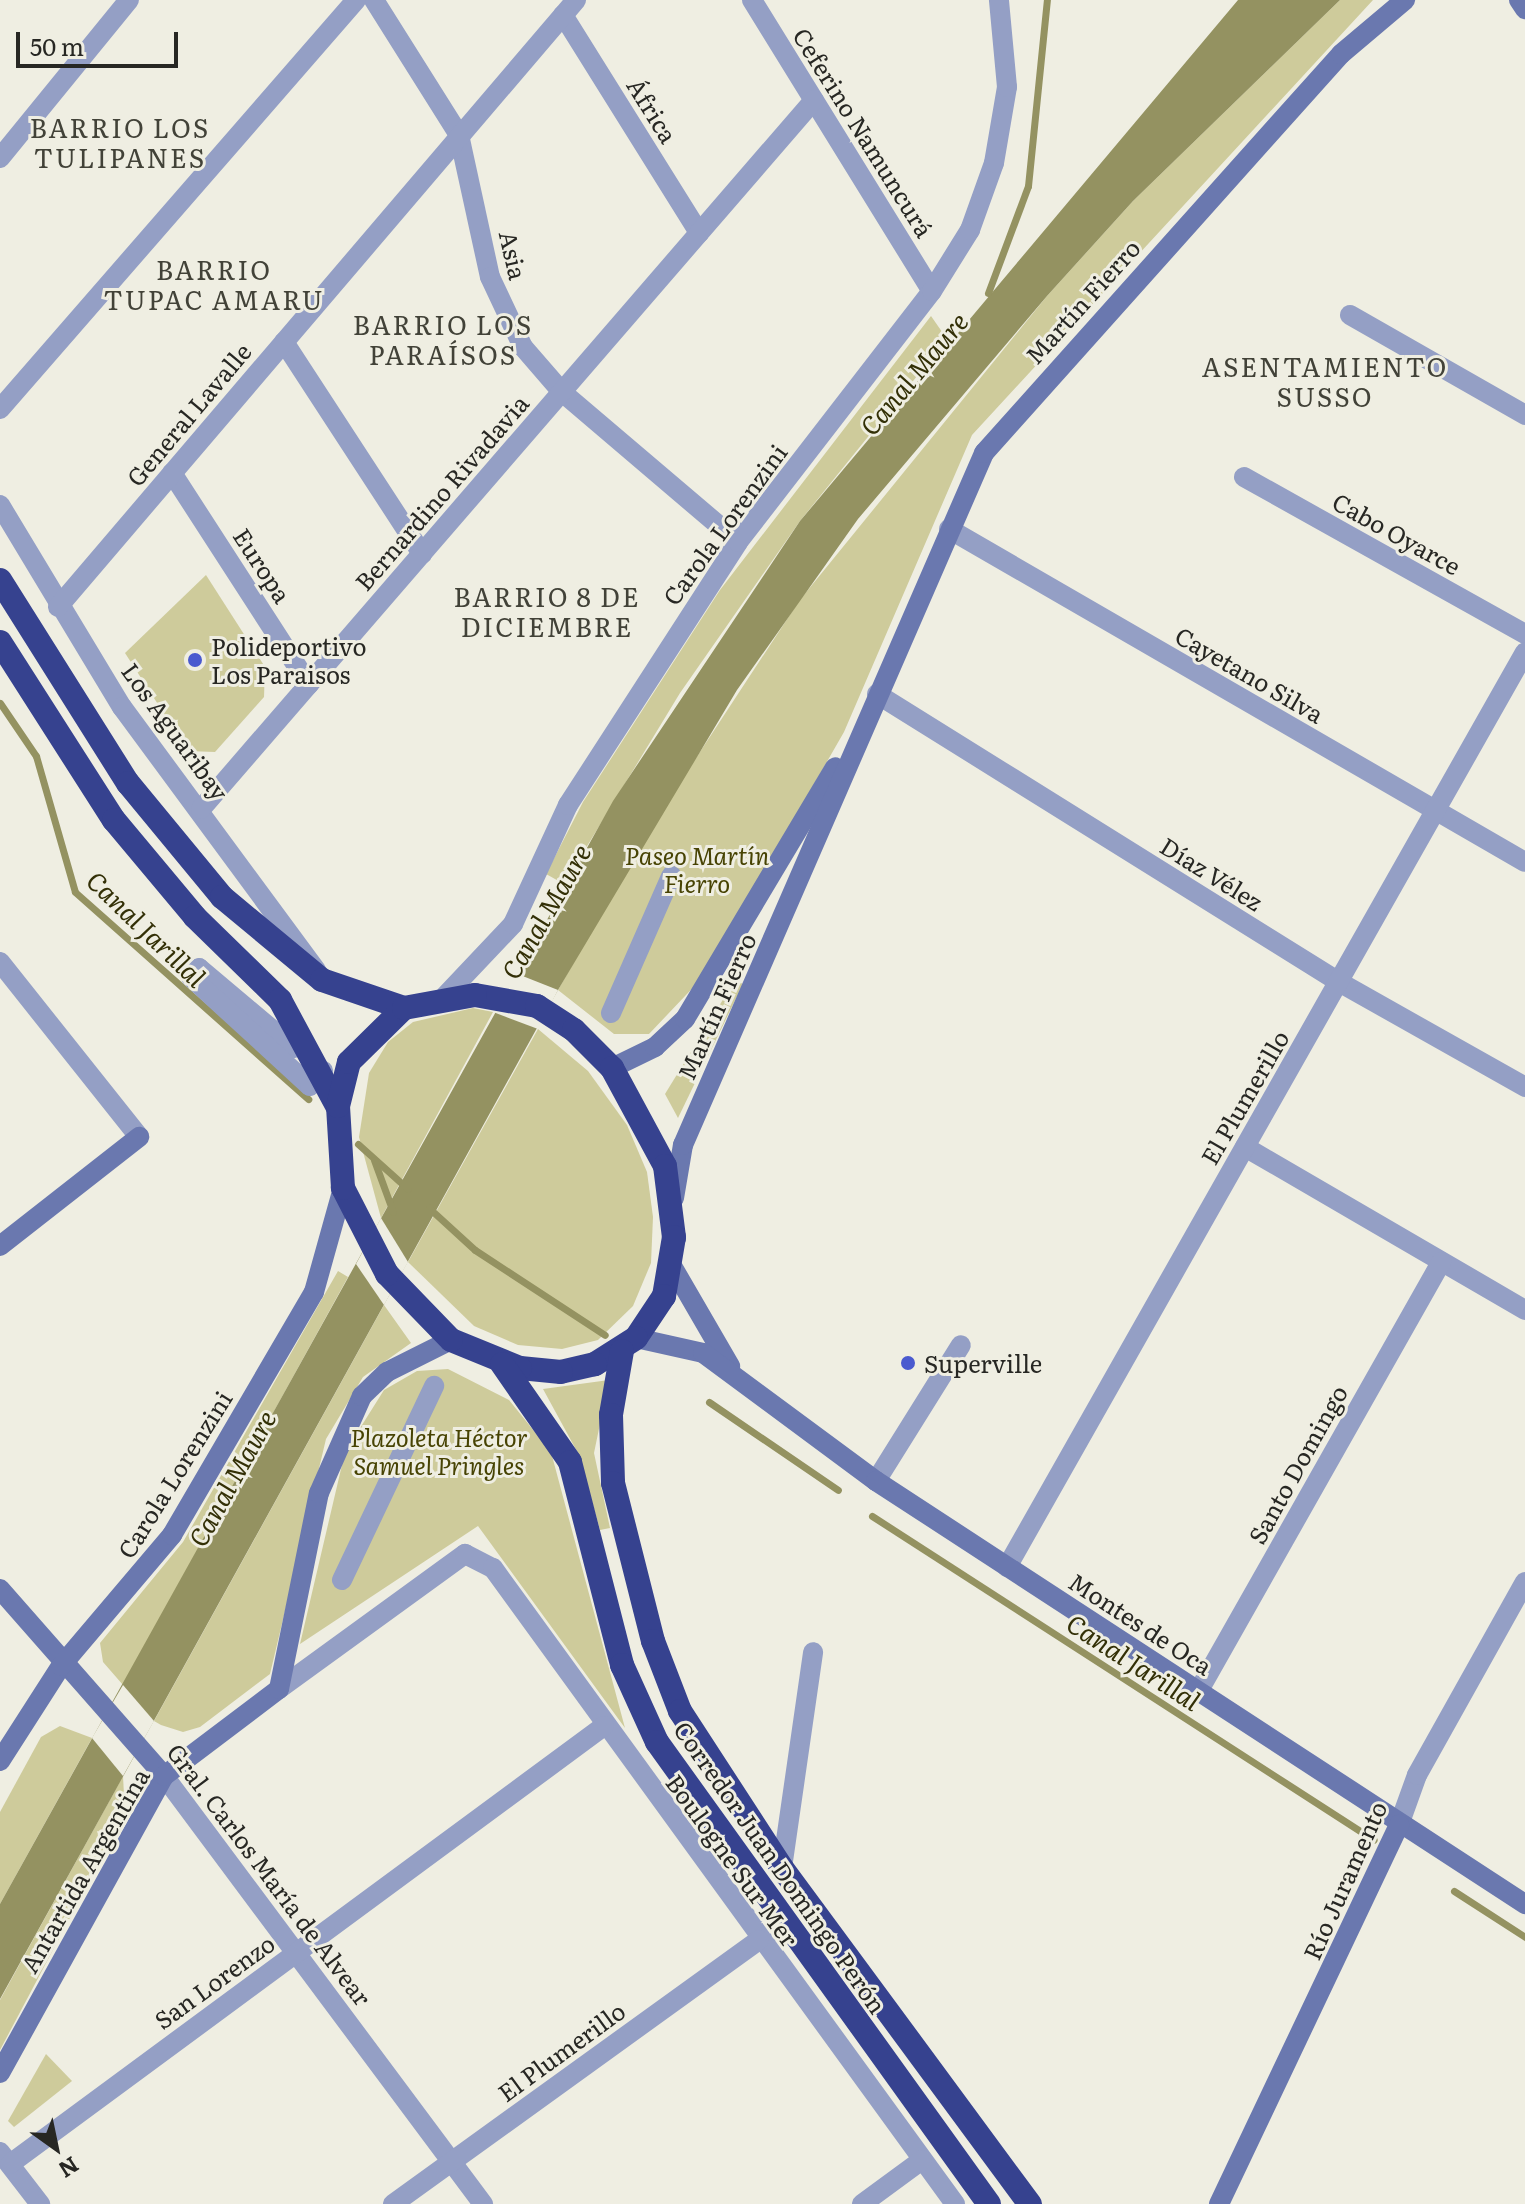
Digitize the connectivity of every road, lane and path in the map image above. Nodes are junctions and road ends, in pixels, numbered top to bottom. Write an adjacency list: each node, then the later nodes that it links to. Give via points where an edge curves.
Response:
1 (129, 0): 10 (street)
2 (356, 0): 16 (street)
3 (374, 0): 9 (street, Asia)
4 (752, 0): 8 (street, Ceferino Namuncurá)
5 (999, 0): 12 (street, Carola Lorenzini, via 1007,87 994,163 970,230)
6 (1405, 0): 21 (main road, Martín Fierro, via 1341,54 1006,423)
7 (570, 7): 9 (street, General Lavalle); 11 (street, África)
8 (814, 100): 11 (street, Bernardino Rivadavia); 12 (street, Ceferino Namuncurá)
9 (459, 135): 14 (street, General Lavalle); 15 (street, Asia, via 503,316)
10 (0, 158)
11 (699, 233): 15 (street, Bernardino Rivadavia)
12 (932, 291): 22 (street, Carola Lorenzini)
13 (1350, 315): 17 (street)
14 (284, 342): 18 (street, General Lavalle); 23 (street)
15 (562, 392): 22 (street, Asia); 23 (street, Bernardino Rivadavia)
16 (0, 409)
17 (1525, 415)
18 (172, 473): 25 (street, General Lavalle); 29 (street, Europa)
19 (1244, 477): 26 (street, Cabo Oyarce)
20 (0, 505): 25 (street, Los Aguaribay)
21 (949, 529): 30 (main road, Martín Fierro); 32 (street, Cayetano Silva)
22 (738, 542): 38 (street, Carola Lorenzini, via 568,805 513,924)
23 (422, 554): 29 (street, Bernardino Rivadavia)
24 (0, 580): 36 (highway, via 167,835 257,931)
25 (58, 607): 31 (street, Los Aguaribay)
26 (1525, 634)
27 (0, 642): 43 (highway, via 114,820 195,917 280,1000)
28 (1525, 652): 32 (street, El Plumerillo)
29 (309, 685): 31 (street, Bernardino Rivadavia)
30 (877, 694): 37 (street, Díaz Vélez); 42 (main road, Martín Fierro, via 719,971 665,1038); 49 (main road, Martín Fierro, via 683,1145)
31 (201, 809): 36 (street, Los Aguaribay, via 281,915)
32 (1435, 812): 33 (street, Cayetano Silva); 37 (street, El Plumerillo)
33 (1525, 862)
34 (671, 876): 40 (street)
35 (0, 962): 46 (street)
36 (322, 980): 39 (highway)
37 (1339, 982): 44 (street, Díaz Vélez); 47 (street, El Plumerillo)
38 (445, 996): 39 (highway); 42 (highway, via 502,996 547,1011)
39 (404, 1008): 45 (highway, via 349,1062)
40 (611, 1013)
41 (294, 1048): 43 (street, via 199,968 191,977 310,1086)
42 (612, 1068): 49 (highway, via 656,1140)
43 (323, 1071): 45 (highway)
44 (1525, 1087)
45 (338, 1106): 48 (highway)
46 (139, 1137): 50 (main road)
47 (1245, 1147): 51 (street); 62 (street, El Plumerillo)
48 (343, 1188): 54 (highway, via 395,1285); 67 (main road, Carola Lorenzini, via 314,1292 180,1522)
49 (672, 1210): 52 (highway)
50 (0, 1246)
51 (1441, 1262): 53 (street); 69 (street, Santo Domingo)
52 (672, 1266): 55 (highway, via 664,1296); 58 (main road, Montes de Oca)
53 (1525, 1310)
54 (451, 1340): 57 (highway); 68 (main road, via 376,1381 335,1446)
55 (629, 1345): 57 (highway, via 561,1372); 58 (main road, Montes de Oca, via 691,1347); 74 (highway, Corredor Juan Domingo Perón, via 609,1452 660,1665 695,1738)
56 (961, 1345): 60 (street)
57 (502, 1364): 87 (highway, Corredor Juan Domingo Perón, via 570,1462 622,1665 657,1742)
58 (736, 1376): 60 (main road, Montes de Oca)
59 (434, 1386): 63 (street)
60 (876, 1481): 62 (main road, Montes de Oca)
61 (465, 1554): 68 (street, Antartida Argentina); 70 (street, Boulogne Sur Mer, via 493,1568)
62 (1007, 1567): 69 (main road, Montes de Oca)
63 (342, 1580)
64 (1525, 1582): 73 (street, Río Juramento, via 1417,1775)
65 (0, 1589): 67 (main road, Gral. Carlos María de Alvear)
66 (813, 1652): 74 (street)
67 (61, 1666): 71 (main road, Carola Lorenzini); 72 (main road, Gral. Carlos María de Alvear)
68 (279, 1689): 72 (main road, Antartida Argentina)
69 (1198, 1692): 73 (main road, Montes de Oca)
70 (604, 1726): 76 (street, Boulogne Sur Mer); 77 (street, San Lorenzo)
71 (0, 1761)
72 (164, 1776): 77 (street, Gral. Carlos María de Alvear); 78 (main road, Antartida Argentina)
73 (1399, 1825): 75 (main road, Montes de Oca); 89 (main road, Río Juramento)
74 (782, 1868): 88 (highway, Corredor Juan Domingo Perón)
75 (1525, 1904)
76 (759, 1940): 80 (street, Boulogne Sur Mer); 81 (street, El Plumerillo)
77 (297, 1952): 79 (street, San Lorenzo); 81 (street, Gral. Carlos María de Alvear)
78 (0, 2073)
79 (5, 2158): 82 (street)
80 (922, 2160): 85 (street); 86 (street, Boulogne Sur Mer)
81 (452, 2161): 83 (street, El Plumerillo); 84 (street, Gral. Carlos María de Alvear)
82 (40, 2204)
83 (393, 2204)
84 (483, 2204)
85 (862, 2204)
86 (955, 2204)
87 (989, 2204)
88 (1030, 2204)
89 (1219, 2204)

